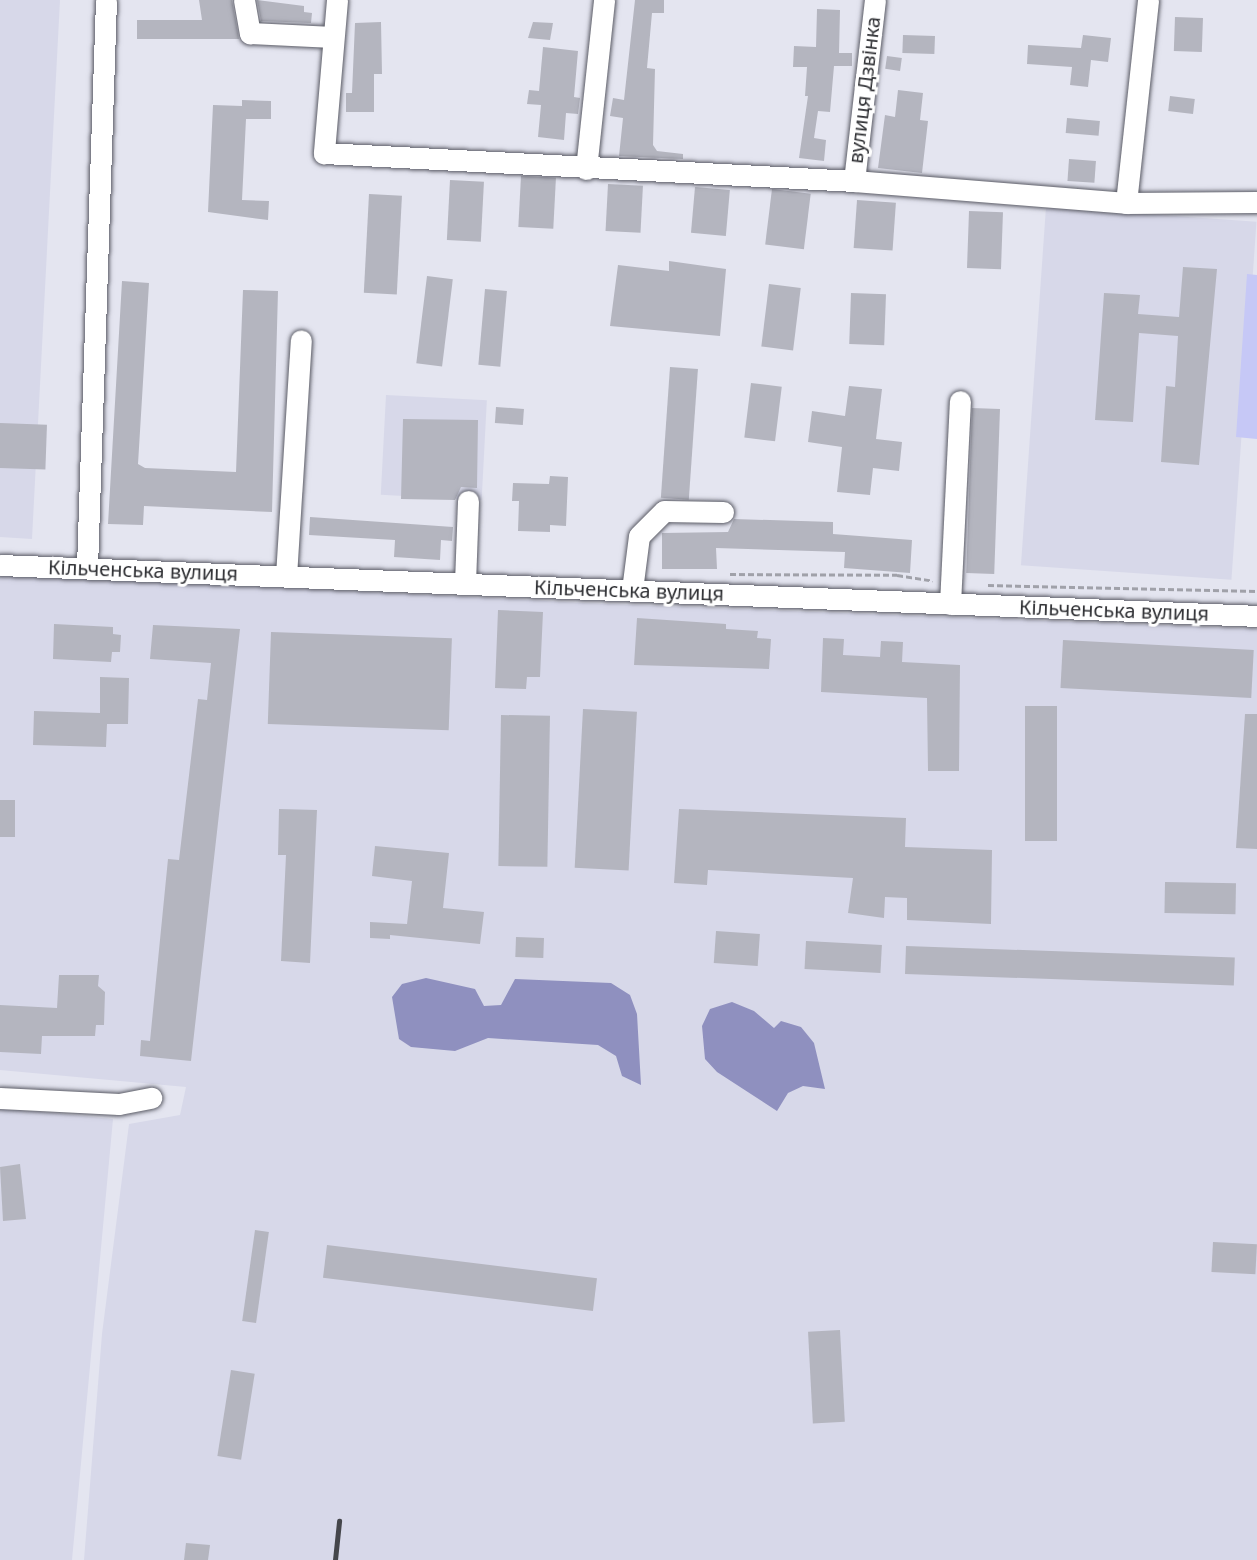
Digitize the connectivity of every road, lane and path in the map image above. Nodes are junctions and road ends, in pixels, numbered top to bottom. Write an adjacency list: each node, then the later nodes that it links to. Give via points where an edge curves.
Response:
1 (244, 0): 7 (street, via 250,33)
2 (337, 0): 7 (street)
3 (604, 0): 8 (street)
4 (875, 0): 9 (street, вулиця Дзвінка)
5 (1148, 0): 11 (street)
6 (106, 1): 17 (street)
7 (333, 37): 8 (street, via 324,153)
8 (586, 169): 9 (street)
9 (854, 181): 11 (street)
10 (1257, 202): 11 (street)
11 (1126, 203)
12 (302, 340): 18 (street)
13 (960, 401): 21 (street)
14 (468, 501): 19 (street)
15 (723, 512): 20 (street, via 664,511 639,536)
16 (0, 565): 17 (street, Кільченська вулиця)
17 (87, 567): 18 (street, Кільченська вулиця)
18 (286, 576): 19 (street, Кільченська вулиця)
19 (465, 583): 20 (street, Кільченська вулиця)
20 (632, 590): 21 (street, Кільченська вулиця)
21 (950, 604): 22 (street, Кільченська вулиця)
22 (1257, 616)
23 (0, 1098): 24 (street, via 119,1104)
24 (151, 1098)

